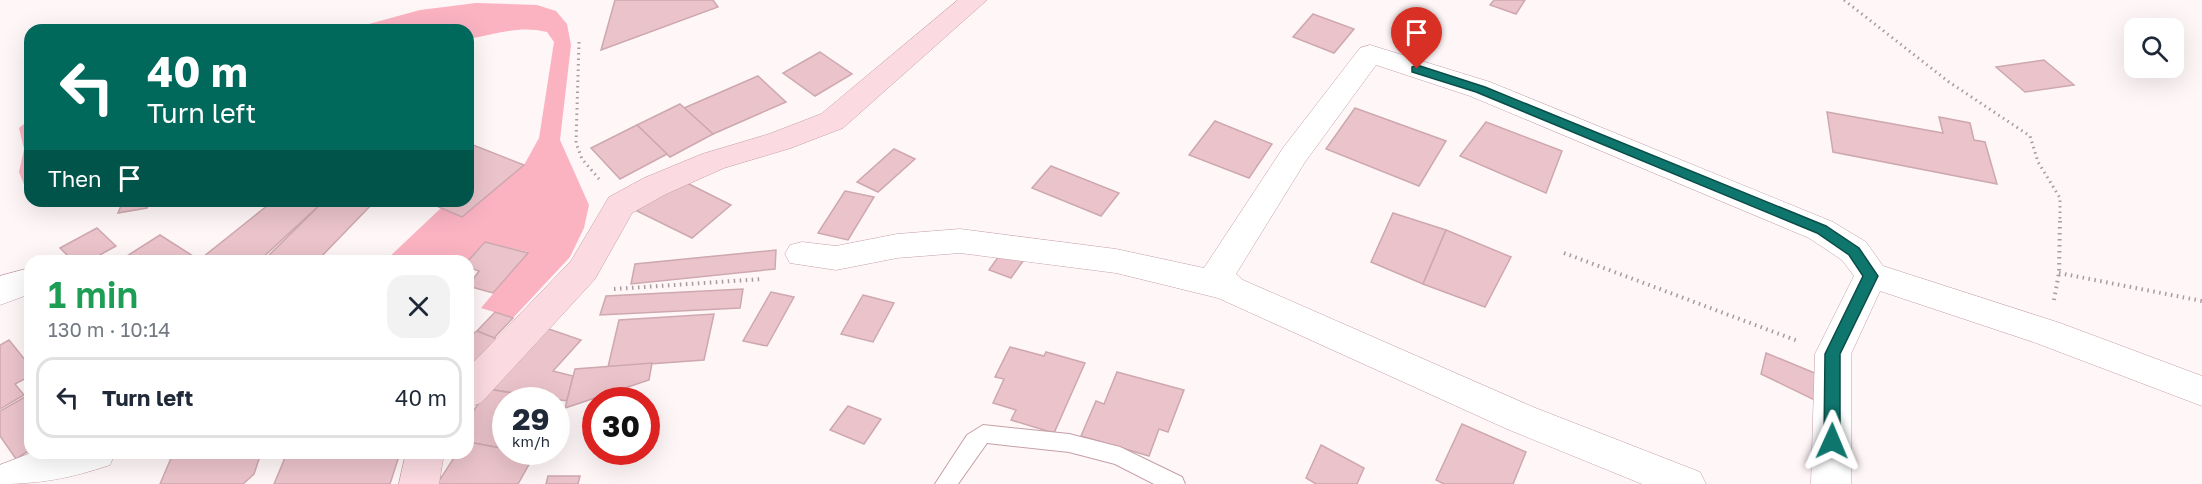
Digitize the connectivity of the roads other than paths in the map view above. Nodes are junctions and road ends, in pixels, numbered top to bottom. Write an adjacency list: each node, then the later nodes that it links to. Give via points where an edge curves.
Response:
1 (974, 0): 7 (main road, via 832,121 713,161 621,205 583,270)
2 (802, 254): 5 (street, via 836,258 897,246 960,241 1116,261)
3 (1870, 276): 5 (street, via 1854,251 1821,230 1480,89 1370,54 1294,155 1221,267 1218,278); 8 (street, via 2048,333); 16 (street, via 1833,354)
4 (24, 282): 6 (street)
5 (1224, 286): 15 (street, via 1520,418)
6 (0, 292)
7 (474, 386)
8 (2202, 391)
9 (70, 459): 11 (street)
10 (424, 459): 12 (main road)
11 (0, 482)
12 (419, 484)
13 (946, 484): 14 (lane, via 974,441 983,434 1069,444 1120,456)
14 (1174, 484)
15 (1686, 484)
16 (1831, 484)

